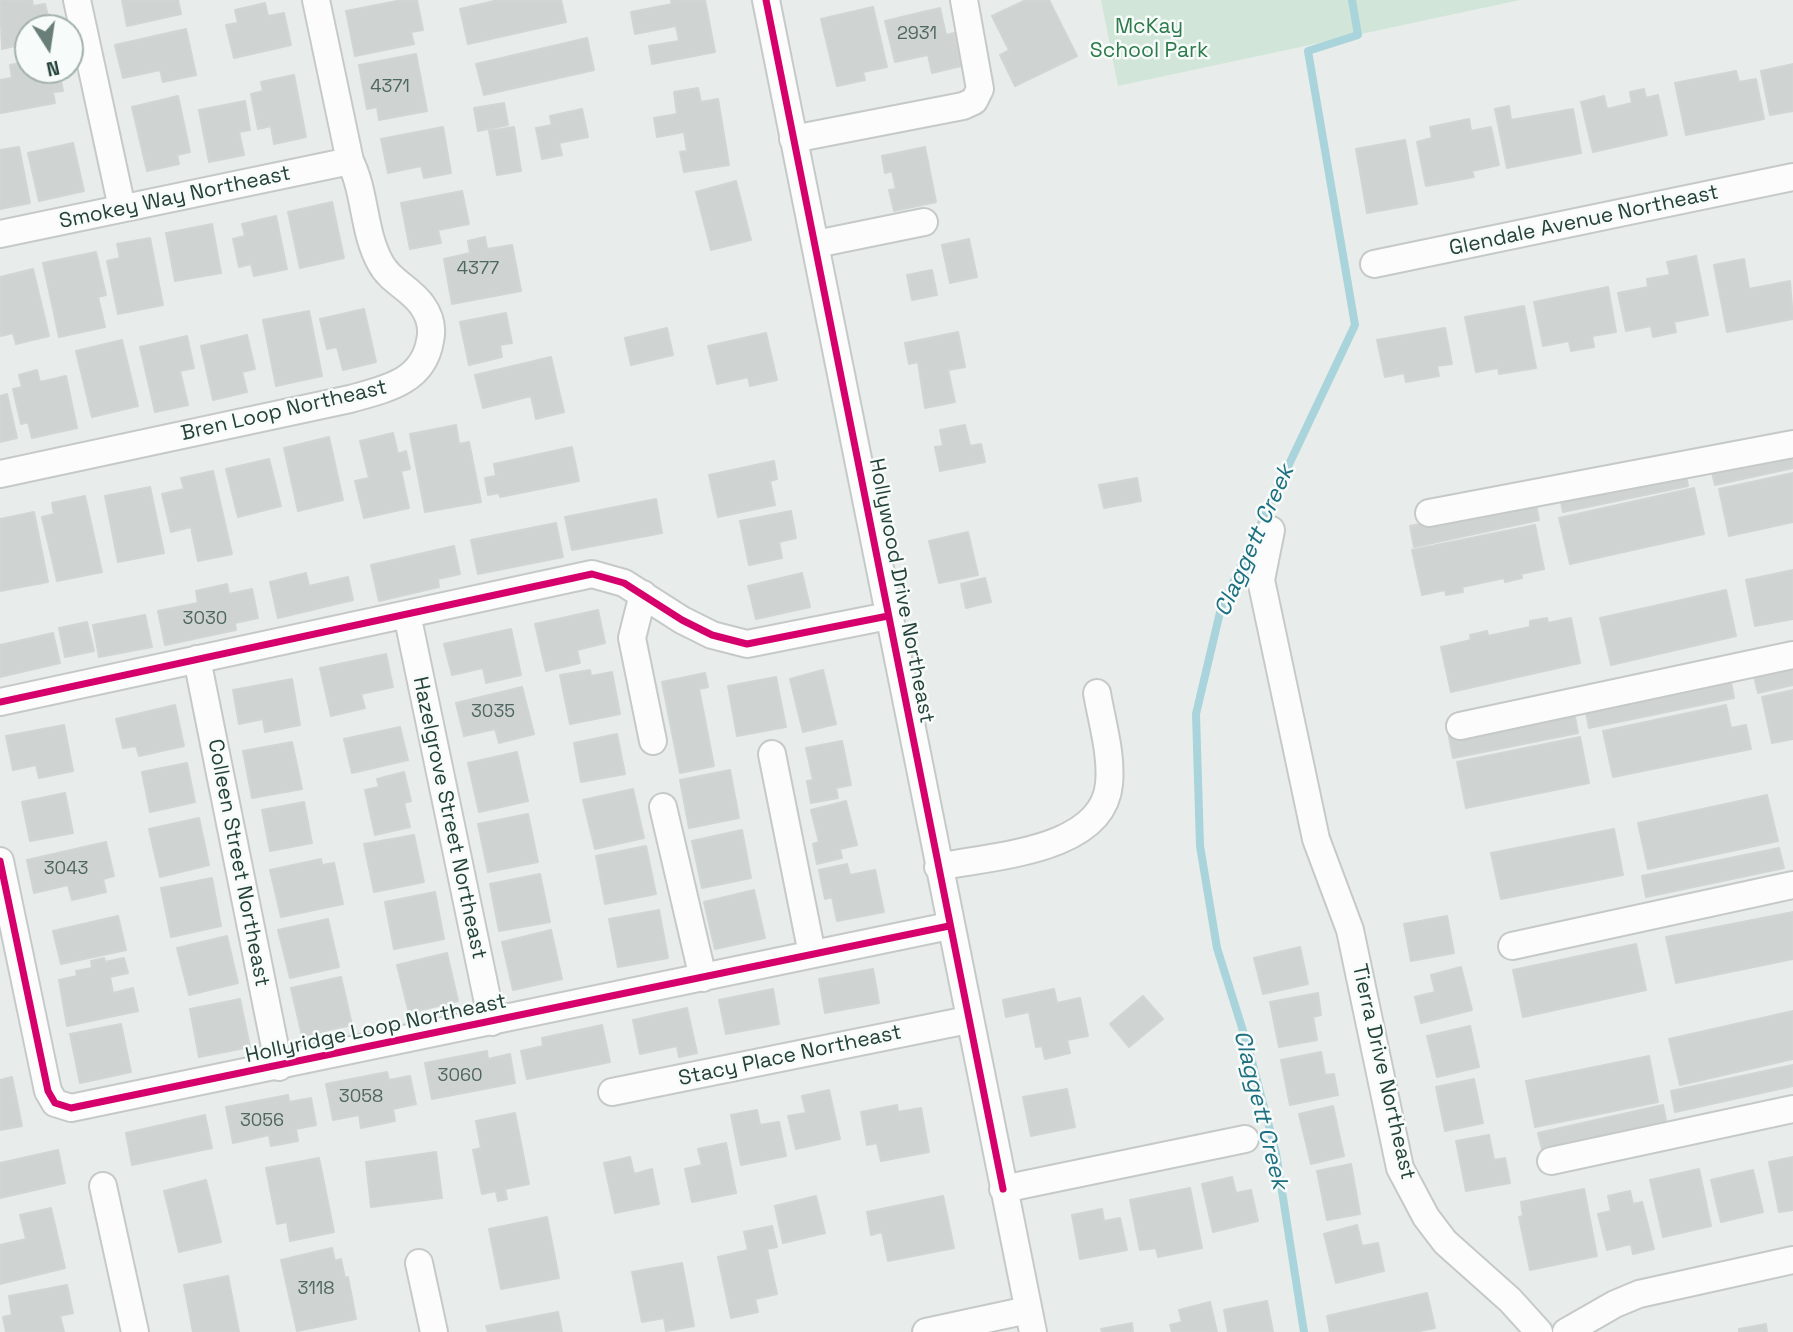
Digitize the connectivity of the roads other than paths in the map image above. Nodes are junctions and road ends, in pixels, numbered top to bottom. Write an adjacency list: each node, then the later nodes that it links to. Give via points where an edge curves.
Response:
1 (76, 0): 8 (street)
2 (316, 0): 6 (street, Bren Loop Northeast)
3 (766, 0): 5 (street, Hollywood Drive Northeast)
4 (964, 0): 5 (street, via 980,89 974,101)
5 (793, 139): 11 (street, Hollywood Drive Northeast)
6 (350, 161): 8 (street, Smokey Way Northeast); 14 (street, Bren Loop Northeast, via 360,181 381,264 430,318 429,348 411,377 350,399)
7 (1793, 177): 12 (street, Glendale Avenue Northeast)
8 (122, 208): 10 (street, Smokey Way Northeast)
9 (924, 222): 11 (street)
10 (0, 234)
11 (816, 244): 19 (street, Hollywood Drive Northeast)
12 (1374, 264)
13 (1793, 444): 15 (street)
14 (0, 474)
15 (1430, 513)
16 (1271, 530): 50 (street, Tierra Drive Northeast, via 1261,580 1317,839 1350,930 1400,1168 1445,1242)
17 (643, 594): 18 (street, via 592,574); 19 (street, via 712,635 747,644); 25 (street, via 632,638)
18 (407, 614): 21 (street); 36 (street, Hazelgrove Street Northeast)
19 (888, 616): 29 (street, Hollywood Drive Northeast)
20 (1793, 655): 24 (street)
21 (197, 659): 23 (street); 37 (street, Colleen Street Northeast)
22 (1097, 693): 29 (street, via 1109,765 1108,792 1099,815 1057,843)
23 (0, 702)
24 (1460, 726)
25 (653, 741)
26 (772, 754): 33 (street)
27 (663, 807): 34 (street)
28 (0, 861): 37 (street, Hollyridge Loop Northeast, via 43,1075 55,1103 88,1107)
29 (937, 867): 31 (street, Hollywood Drive Northeast)
30 (1793, 885): 32 (street)
31 (949, 926): 33 (street, Hollyridge Loop Northeast); 35 (street, Hollywood Drive Northeast)
32 (1512, 946)
33 (813, 954): 34 (street, Hollyridge Loop Northeast)
34 (703, 978): 36 (street, Hollyridge Loop Northeast)
35 (968, 1020): 38 (street, Stacy Place Northeast); 43 (street, Hollywood Drive Northeast)
36 (492, 1022): 37 (street, Hollyridge Loop Northeast)
37 (279, 1067)
38 (612, 1092)
39 (1793, 1109): 41 (street)
40 (1245, 1139): 43 (street)
41 (1551, 1161)
42 (103, 1186): 47 (street)
43 (1003, 1189): 46 (street, Hollywood Drive Northeast)
44 (1793, 1260): 51 (street, via 1639,1294)
45 (419, 1263): 48 (street)
46 (1031, 1321): 49 (street)
47 (135, 1332)
48 (434, 1332)
49 (926, 1332)
50 (1539, 1332)
51 (1566, 1332)

